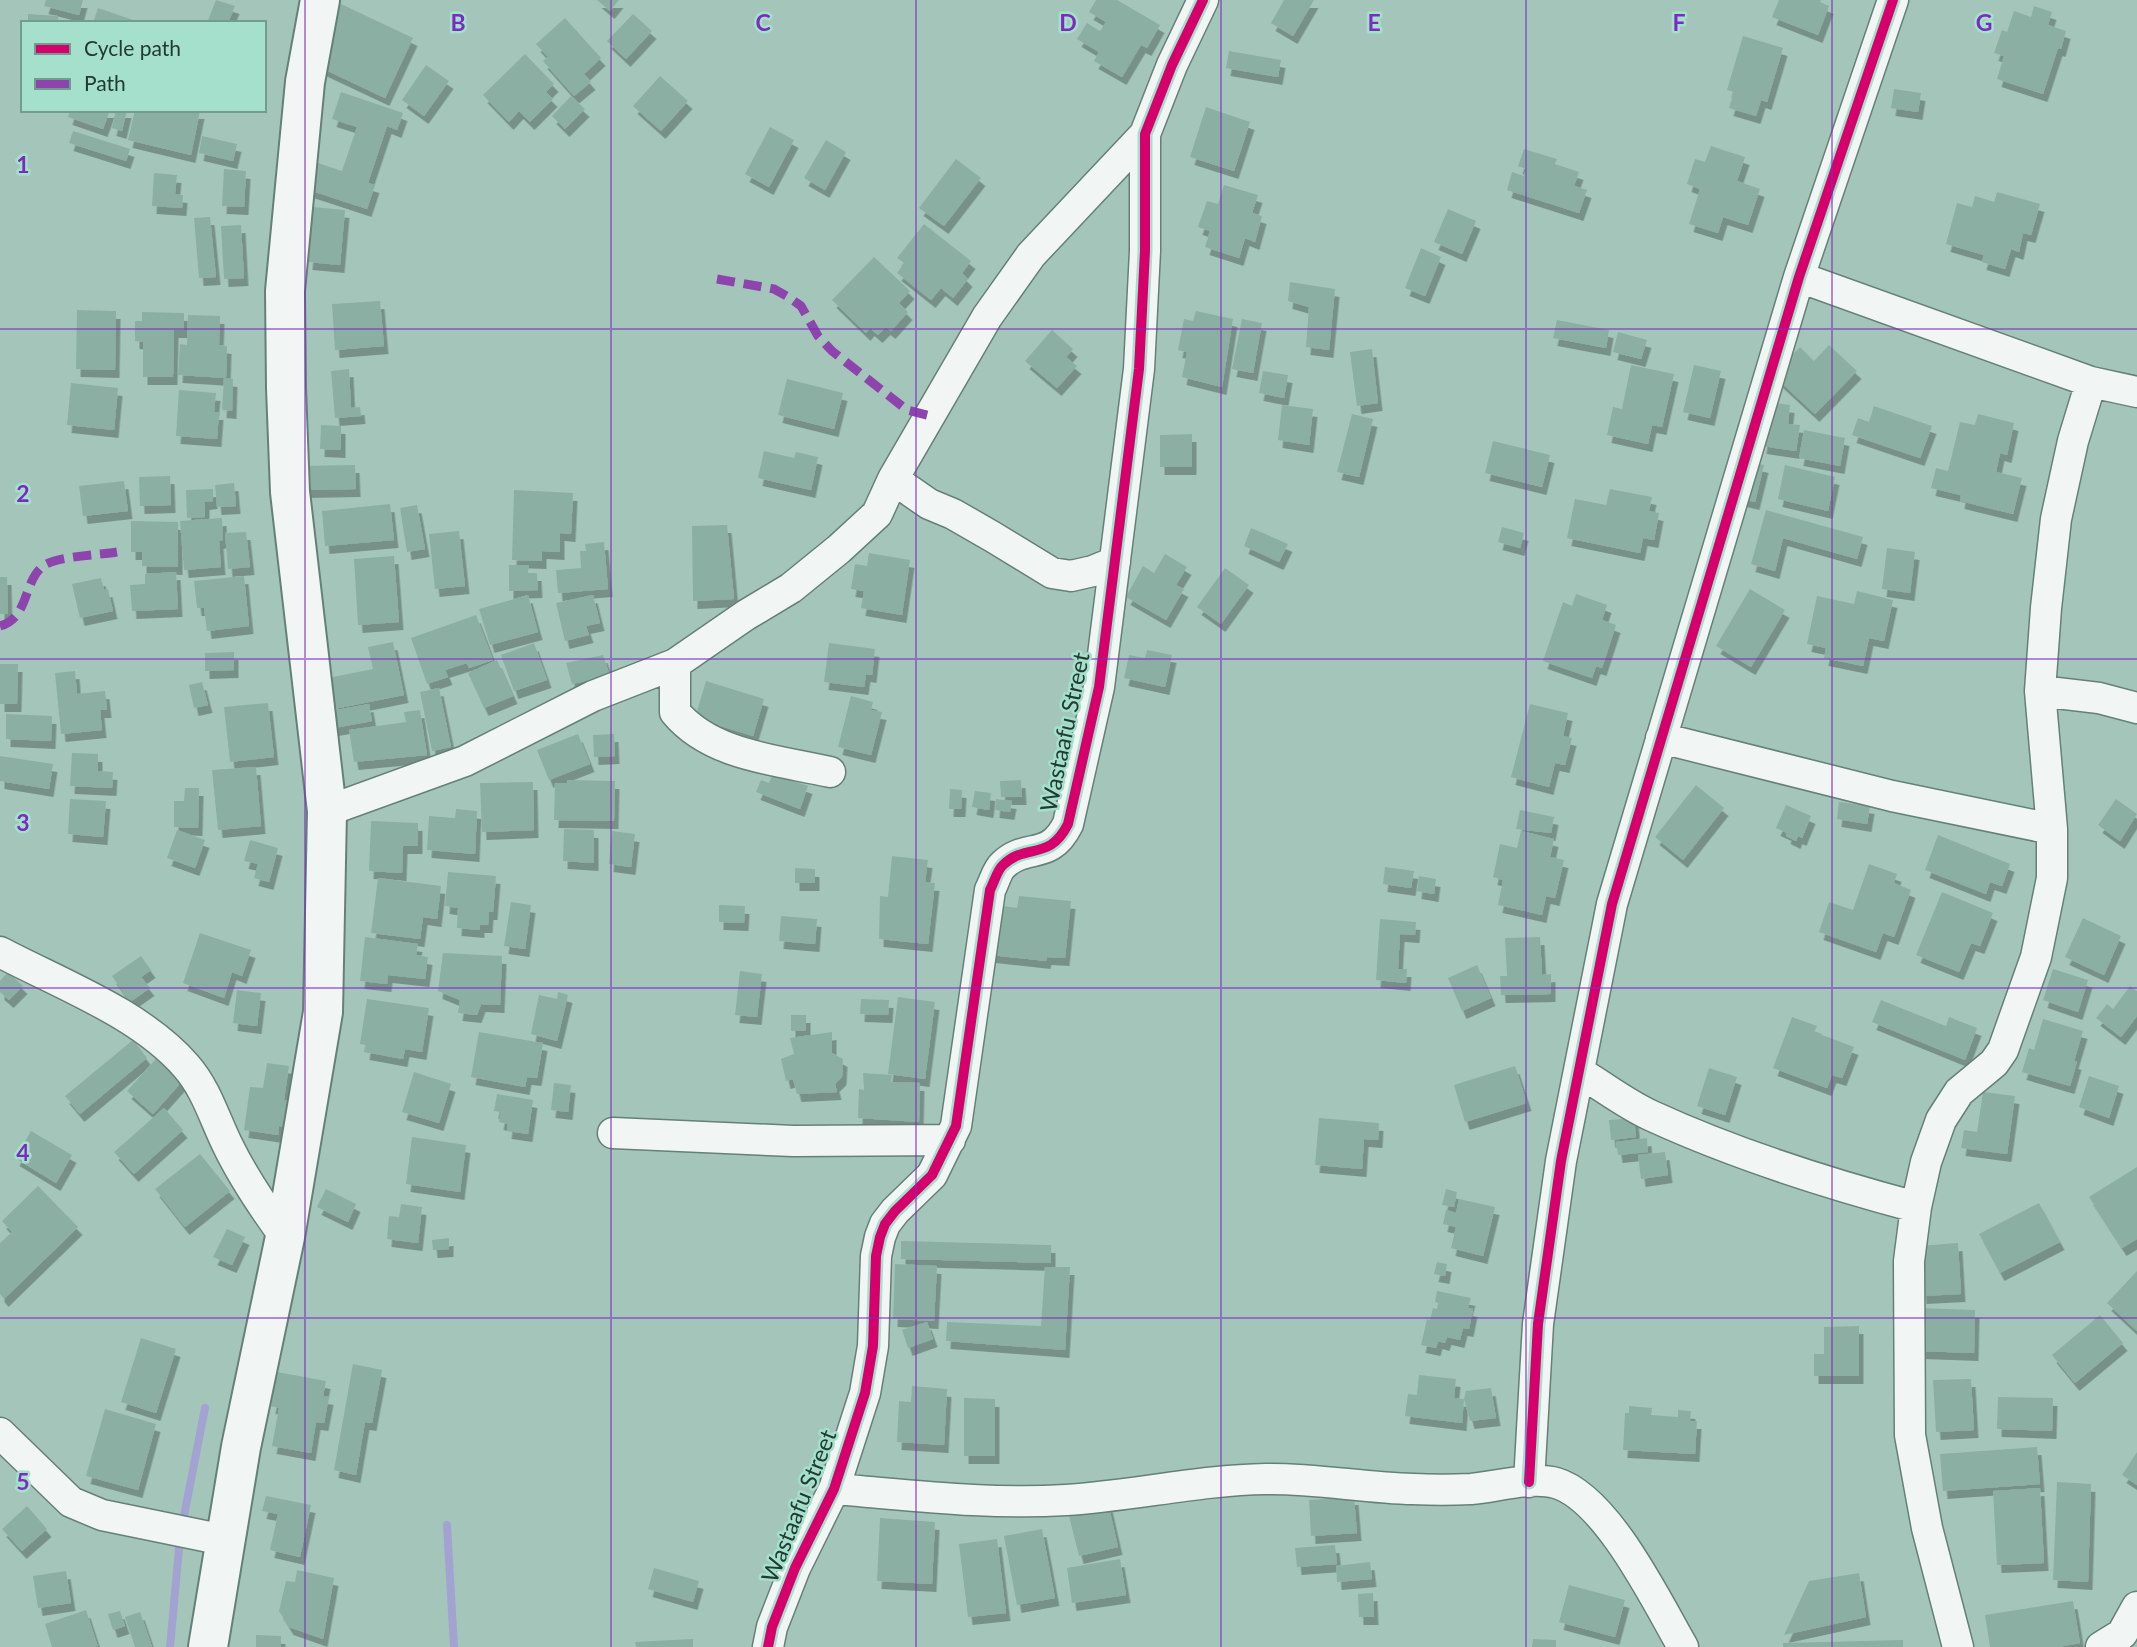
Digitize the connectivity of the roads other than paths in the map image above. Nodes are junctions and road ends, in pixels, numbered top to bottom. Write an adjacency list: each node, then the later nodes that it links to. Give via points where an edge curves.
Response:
1 (320, 0): 15 (main road, via 304,82 285,292 285,388 290,492)
2 (1203, 0): 4 (street, Wastaafu Street)
3 (1893, 0): 5 (street)
4 (1145, 134): 8 (street, via 1031,255 987,317); 9 (street, Wastaafu Street, via 1139,369)
5 (1799, 278): 6 (street); 13 (street)
6 (2091, 382): 7 (street); 11 (street, via 2056,519)
7 (2137, 393)
8 (894, 479): 9 (street, via 929,504 1052,573 1072,576); 10 (street, via 877,514 839,549 791,588)
9 (1115, 562): 20 (street, Wastaafu Street, via 1099,687 1068,824 1051,846 1023,853 1002,865 990,890 956,1126)
10 (675, 664): 14 (street, via 675,712 694,732 733,750); 15 (street, via 593,696 465,761)
11 (2040, 691): 12 (street); 16 (street)
12 (2137, 708)
13 (1661, 738): 16 (street, via 1892,796); 18 (street, via 1612,904)
14 (830, 772)
15 (327, 811): 22 (main road, via 323,1012)
16 (2052, 829): 21 (street, via 2052,878 2036,957 2003,1050 1959,1092 1941,1120)
17 (0, 952): 22 (street, via 157,1037 187,1067 209,1098 227,1145 255,1196)
18 (1579, 1072): 21 (street, via 1650,1115 1740,1153 1842,1188); 24 (street, via 1538,1324)
19 (613, 1133): 20 (street, via 793,1141)
20 (950, 1140): 25 (street, Wastaafu Street, via 932,1175 895,1211 880,1237 865,1393)
21 (1916, 1207): 32 (street, via 1909,1261 1910,1435 1927,1528)
22 (285, 1237): 26 (main road)
23 (0, 1433): 26 (street, via 71,1502 102,1515)
24 (1529, 1482): 25 (street, via 1472,1489 1412,1489 1266,1479 1065,1500); 31 (street, via 1556,1483 1581,1498 1603,1520 1622,1543)
25 (834, 1489): 30 (street, Wastaafu Street, via 795,1568)
26 (224, 1540): 29 (main road)
27 (2137, 1607): 28 (street)
28 (2120, 1639)
29 (208, 1647)
30 (768, 1647)
31 (1683, 1647)
32 (1958, 1647)

